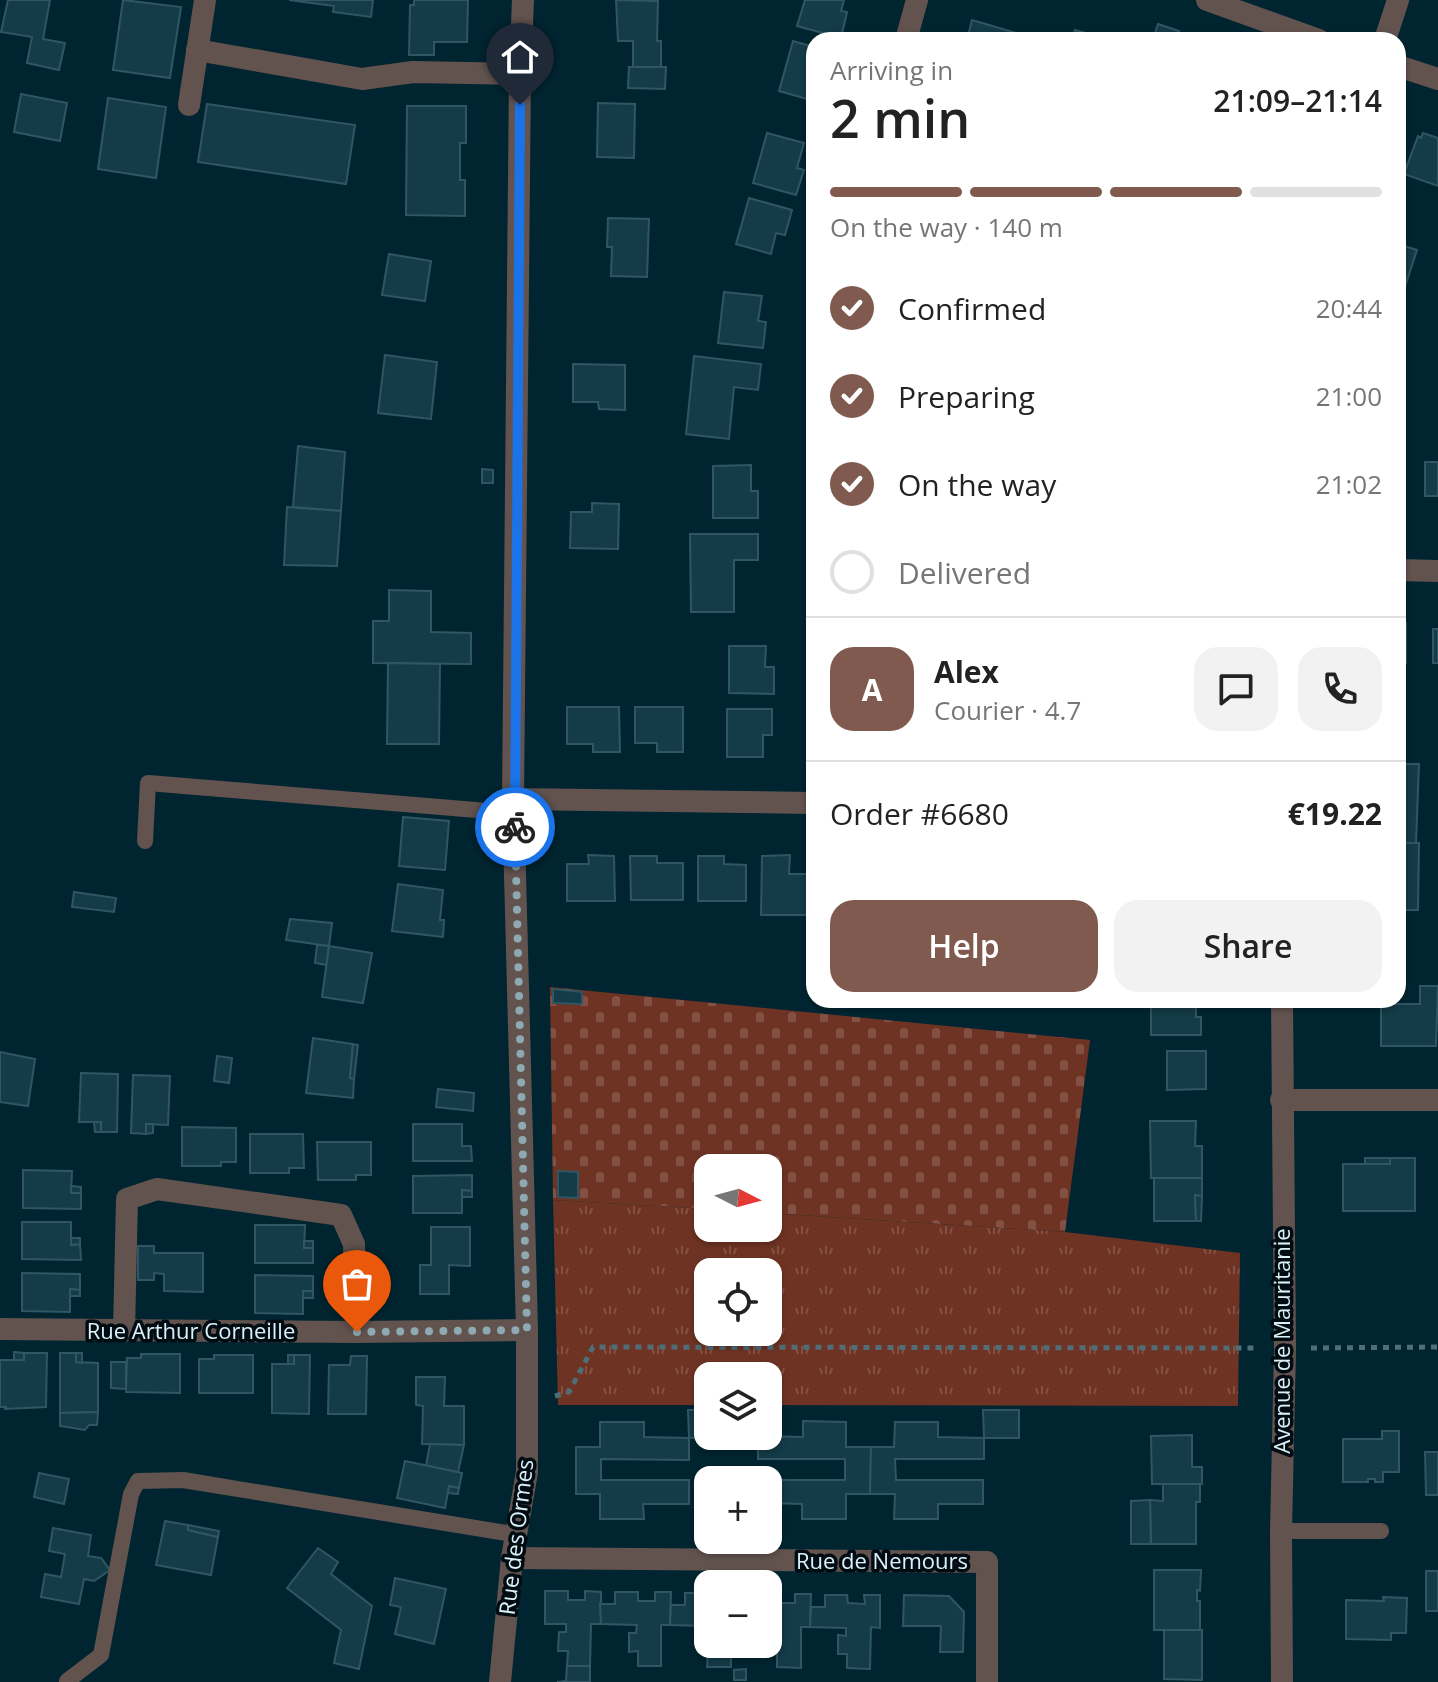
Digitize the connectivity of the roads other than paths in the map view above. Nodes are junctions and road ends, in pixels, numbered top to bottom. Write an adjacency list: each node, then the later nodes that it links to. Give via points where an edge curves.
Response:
1 (205, 0): 9 (street)
2 (523, 0): 11 (street, Rue des Ormes)
3 (917, 0): 6 (street)
4 (1207, 0): 7 (street)
5 (1398, 0): 8 (street)
6 (908, 32)
7 (1297, 32)
8 (1388, 32)
9 (197, 50): 11 (street, via 362,79 413,72); 13 (street)
10 (1406, 69): 12 (street)
11 (520, 74): 17 (street, Rue des Ormes)
12 (1438, 79)
13 (189, 105)
14 (1406, 570): 15 (street)
15 (1438, 571)
16 (806, 803): 17 (street)
17 (514, 806): 18 (lane, via 148,783); 23 (street, Rue des Ormes)
18 (145, 841)
19 (1282, 1008): 20 (street, Avenue de Mauritanie)
20 (1281, 1100): 21 (street); 26 (street, Avenue de Mauritanie)
21 (1438, 1100)
22 (0, 1329): 24 (street, Rue Arthur Corneille)
23 (527, 1330): 25 (street, Rue Arthur Corneille); 28 (street, Rue des Ormes, via 527,1472)
24 (124, 1331): 25 (street, Rue Arthur Corneille); 25 (street, via 127,1199 157,1189 341,1215 354,1244)
25 (357, 1332)
26 (1281, 1531): 27 (lane); 33 (street, Avenue de Mauritanie)
27 (1381, 1531)
28 (518, 1535): 29 (street, Rue des Ormes); 30 (lane, via 183,1480 138,1481 131,1494 101,1655)
29 (512, 1558): 31 (street, Rue des Ormes); 32 (street, Rue de Nemours, via 987,1562)
30 (67, 1681)
31 (500, 1682)
32 (987, 1682)
33 (1282, 1682)

